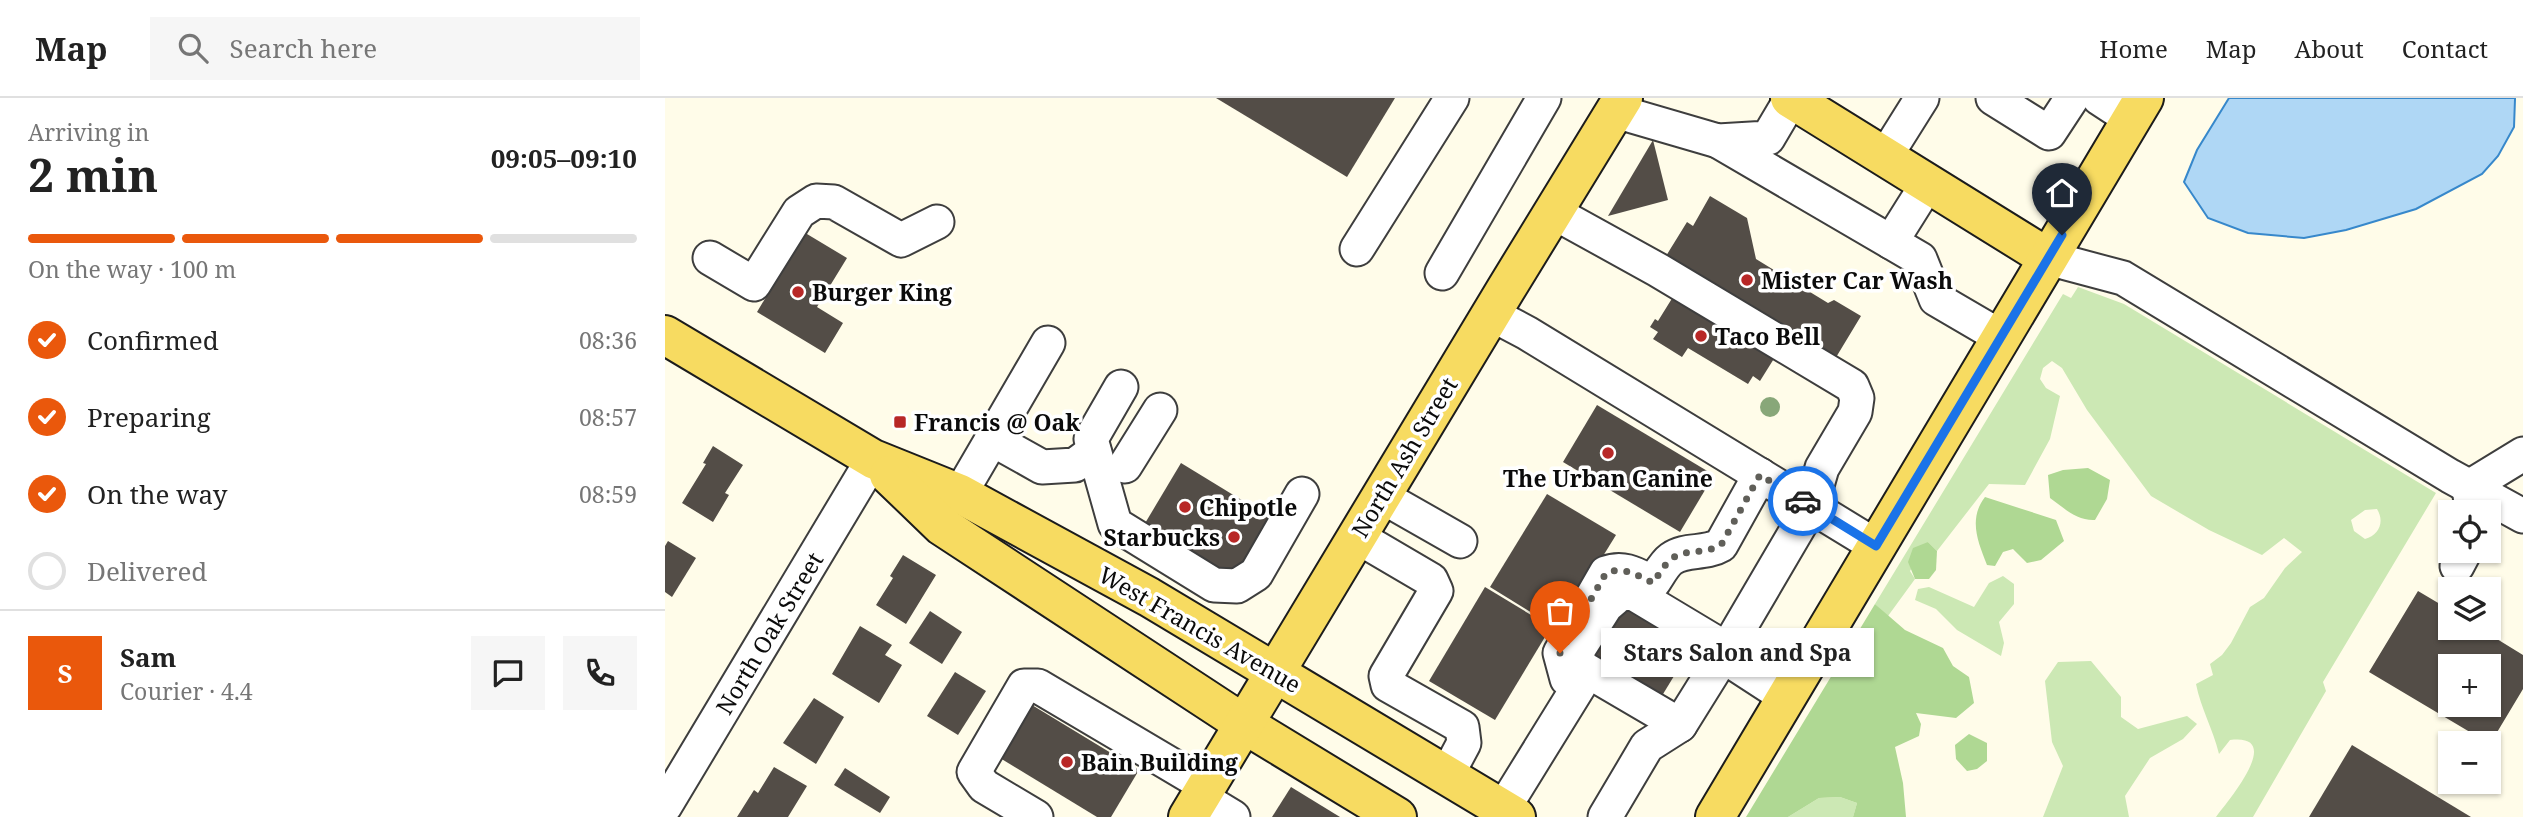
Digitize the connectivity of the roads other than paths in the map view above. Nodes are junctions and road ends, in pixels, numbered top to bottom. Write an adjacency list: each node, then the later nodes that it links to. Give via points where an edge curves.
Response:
1 (1452, 98): 16 (street)
2 (1544, 98): 19 (street)
3 (1791, 98): 10 (street, via 1768,138); 11 (main road)
4 (1922, 98): 11 (street)
5 (1993, 98): 6 (street, via 2049,133)
6 (2072, 98)
7 (2099, 98): 9 (street)
8 (1619, 104): 10 (street); 13 (main road, North Ash Street)
9 (2138, 108): 18 (main road)
10 (1718, 141): 15 (street)
11 (1885, 157): 12 (main road)
12 (1928, 183): 15 (street); 18 (main road)
13 (1553, 212): 20 (main road, North Ash Street); 36 (street, via 1852,386 1857,398 1855,412 1822,468)
14 (937, 222): 17 (street, via 901,240 834,202 816,201 799,212 754,284)
15 (1891, 242): 22 (street, via 1920,259 1936,299)
16 (1357, 249)
17 (710, 258)
18 (2048, 258): 22 (main road); 35 (street, via 2123,278)
19 (1442, 272)
20 (1491, 314): 31 (street); 34 (main road, North Ash Street)
21 (665, 335): 29 (main road, West Francis Avenue)
22 (2001, 337): 41 (main road)
23 (1048, 343): 26 (street)
24 (1121, 387): 27 (street, via 1091,439)
25 (1160, 410): 30 (street)
26 (992, 439): 27 (street, via 1042,467 1075,465); 32 (street)
27 (1094, 450): 33 (street, via 1115,524 1214,585 1237,586 1256,574)
28 (2523, 454): 35 (street)
29 (873, 459): 32 (main road, West Francis Avenue); 45 (main road, West Francis Avenue, via 942,526); 49 (street, North Oak Street)
30 (1125, 466)
31 (1760, 475): 36 (street); 50 (street, via 1721,545 1669,560 1653,583 1628,571 1606,573 1560,653 1567,679 1579,686)
32 (960, 494): 43 (main road, West Francis Avenue, via 1149,597)
33 (1302, 494)
34 (1381, 496): 39 (main road, North Ash Street); 40 (street)
35 (2470, 500)
36 (1811, 506): 41 (street); 42 (street)
37 (2501, 509): 38 (street)
38 (2523, 516)
39 (1356, 536): 43 (main road, North Ash Street); 47 (street, via 1431,580 1436,591 1386,676 1388,685 1462,727 1464,743)
40 (1460, 541)
41 (1876, 546): 44 (main road)
42 (1723, 656): 44 (street); 46 (street); 46 (street, via 1713,640 1633,593 1620,594 1606,606 1578,650 1581,667)
43 (1276, 673): 45 (main road, North Ash Street); 47 (main road, West Francis Avenue)
44 (1786, 697): 55 (main road)
45 (1244, 724): 48 (main road, North Ash Street); 53 (main road, West Francis Avenue)
46 (1680, 725): 54 (street, via 1647,746)
47 (1447, 775): 50 (main road, West Francis Avenue)
48 (1199, 800): 51 (street, via 1038,686 1024,686 974,772 984,786); 52 (street)
49 (665, 806)
50 (1509, 813)
51 (1036, 817)
52 (1233, 817)
53 (1397, 817)
54 (1605, 817)
55 (1715, 817)

